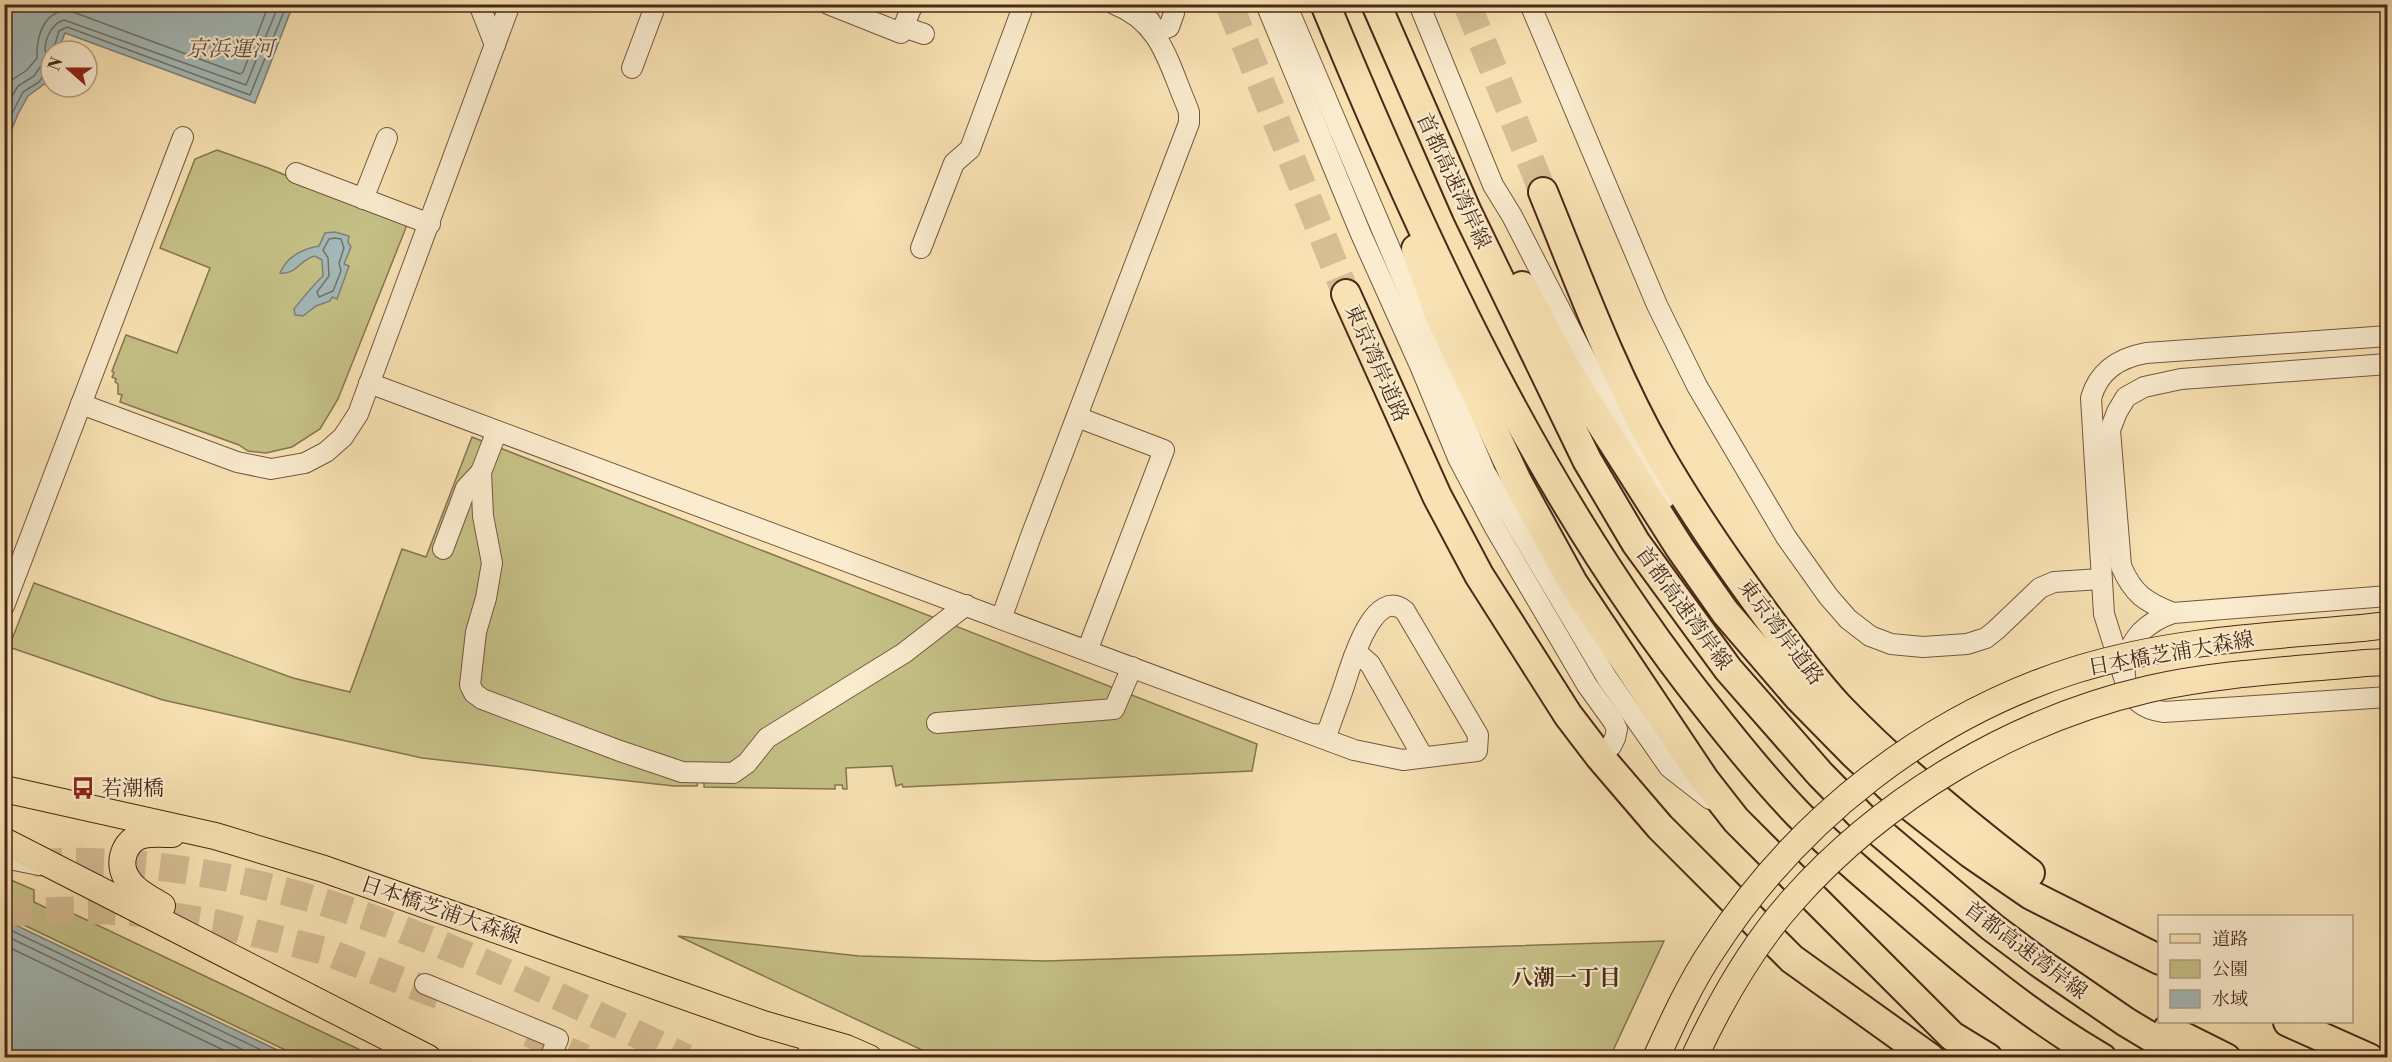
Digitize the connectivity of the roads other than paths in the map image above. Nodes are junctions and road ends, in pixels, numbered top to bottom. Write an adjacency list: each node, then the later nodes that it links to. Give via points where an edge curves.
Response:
1 (479, 4): 19 (street)
2 (510, 4): 19 (street)
3 (656, 4): 20 (street)
4 (828, 4): 16 (street, via 901,33)
5 (1024, 4): 29 (street, via 970,149 954,163)
6 (1114, 4): 17 (street, via 1132,12)
7 (1143, 4): 17 (street)
8 (1173, 4): 17 (street, via 1168,27)
9 (1266, 4): 56 (street, via 1458,458 1587,685 1617,729 1611,746)
10 (1287, 4): 58 (street, via 1485,472 1607,678 1669,767)
11 (1325, 4): 21 (highway, 首都高速湾岸線)
12 (1376, 4): 27 (highway, 首都高速湾岸線)
13 (1419, 4): 43 (street, via 1493,185 1601,389 1708,567)
14 (1530, 4): 39 (street, via 1657,305 1697,386 1786,537 1848,619 1870,636 1892,644 1967,644 1986,638 2040,588 2054,582)
15 (912, 6): 16 (street)
16 (904, 27): 18 (street)
17 (1154, 32): 35 (street, via 1186,104 1189,123)
18 (924, 34)
19 (495, 45): 28 (street)
20 (632, 68)
21 (1366, 105): 58 (highway, via 1438,312 1517,481 1573,583 1704,779); 73 (highway, 首都高速湾岸線, via 1482,351 1532,445 1582,531 1687,682 1747,757 1816,830 1933,935 2004,992)
22 (183, 137): 34 (street)
23 (387, 138): 26 (street)
24 (296, 173): 26 (street)
25 (1543, 192): 64 (highway, 東京湾岸道路, via 1597,326 1658,453 1718,546 1798,657 1840,707 1964,822 2053,890)
26 (363, 199): 28 (street)
27 (1467, 212): 43 (highway, via 1523,288 1617,451); 63 (highway, 首都高速湾岸線, via 1587,460 1636,543 1702,635 1777,727 1863,818)
28 (430, 224): 33 (street)
29 (921, 248)
30 (1346, 294): 56 (highway, 東京湾岸道路, via 1437,496 1479,574 1568,715)
31 (2388, 336): 39 (street, via 2146,353 2113,365 2100,376 2091,398)
32 (2388, 364): 44 (street, via 2181,380 2144,387 2127,397 2110,430 2121,566 2141,597)
33 (369, 383): 34 (street, via 358,414 343,437 326,452 288,467 253,467); 36 (street)
34 (81, 404): 42 (street)
35 (1077, 417): 45 (street); 47 (street, via 1164,450)
36 (496, 431): 37 (street); 41 (street)
37 (481, 472): 38 (street, via 466,488); 41 (street, via 483,516 492,563 470,675 474,693 620,752 682,772 719,774 741,769 767,738 904,653)
38 (443, 549)
39 (2100, 579): 51 (street, via 2106,627)
40 (2388, 596): 44 (street)
41 (966, 605): 45 (street)
42 (4, 606)
43 (1725, 612): 65 (highway, via 1800,698 1910,806 2031,896)
44 (2173, 613): 51 (street, via 2155,620 2129,649)
45 (1001, 619): 47 (street)
46 (2388, 626): 77 (main road, 日本橋芝浦大森線, bridge, via 2220,641 2109,661 2041,683 1976,712 1909,750 1843,801 1756,888 1712,950)
47 (1087, 651): 50 (street)
48 (1354, 657): 54 (street, via 1328,730); 55 (street, via 1362,657 1370,664); 55 (street, via 1361,636 1375,615 1386,607 1399,606 1478,735 1477,751)
49 (2376, 663): 78 (main road, 日本橋芝浦大森線, bridge, via 2220,677 2148,689 2050,721 1957,767 1868,828 1791,902 1741,970)
50 (1131, 667): 53 (street, via 1114,710); 54 (street)
51 (2126, 684): 52 (street, via 2135,700 2148,711 2164,712)
52 (2388, 697)
53 (937, 723)
54 (1314, 734): 55 (street, via 1354,750 1403,760)
55 (1423, 757)
56 (1600, 757): 79 (highway, 東京湾岸道路, via 1660,827 1792,958)
57 (4, 789): 59 (main road, 日本橋芝浦大森線)
58 (1736, 820): 80 (highway, via 1952,1036)
59 (215, 836): 67 (main road, via 134,838 122,858 122,869 139,891); 71 (main road, 日本橋芝浦大森線, via 324,869)
60 (4, 841): 62 (main road)
61 (4, 858): 62 (street)
62 (59, 869): 67 (main road)
63 (1992, 927): 68 (highway); 81 (highway, 首都高速湾岸線, via 2085,995)
64 (2158, 955)
65 (2158, 959)
66 (425, 984): 75 (street, via 558,1039)
67 (291, 988): 74 (main road)
68 (2158, 1022)
69 (2159, 1023): 82 (highway)
70 (2290, 1023): 83 (highway)
71 (763, 1024): 72 (main road); 76 (main road, 日本橋芝浦大森線)
72 (814, 1054)
73 (2094, 1054)
74 (428, 1058)
75 (550, 1058)
76 (869, 1058)
77 (1656, 1058)
78 (1694, 1058)
79 (1930, 1058)
80 (1988, 1058)
81 (2186, 1058)
82 (2226, 1058)
83 (2369, 1058)

